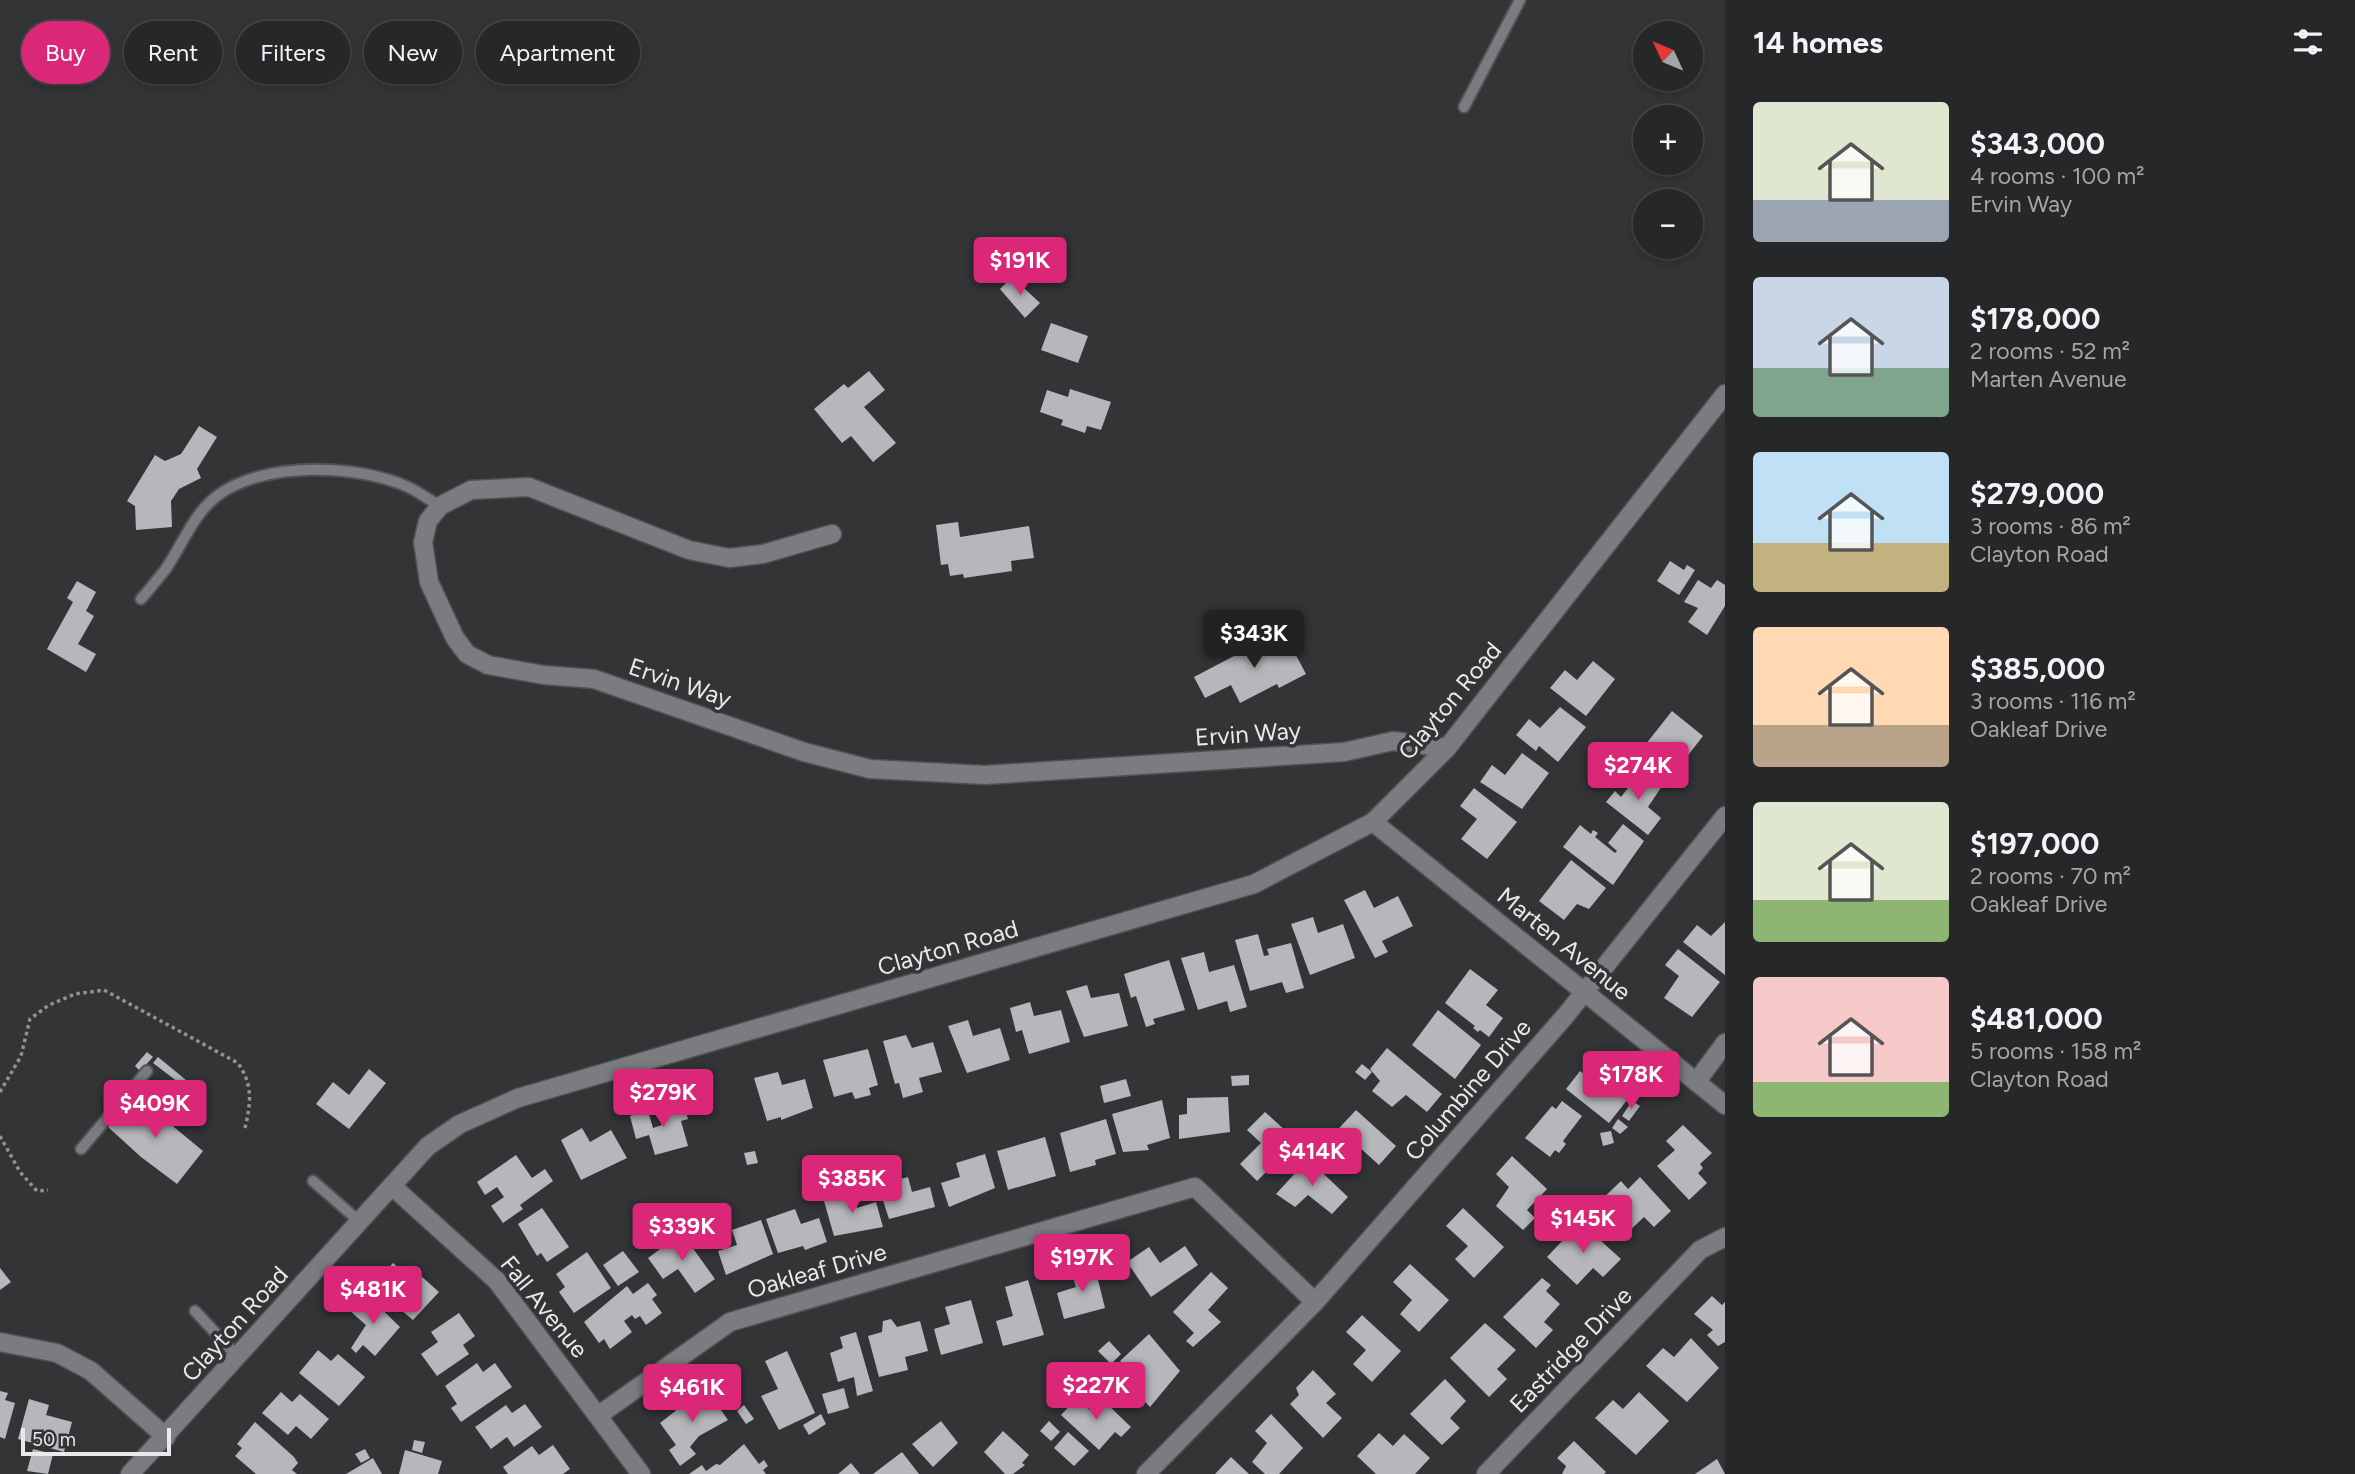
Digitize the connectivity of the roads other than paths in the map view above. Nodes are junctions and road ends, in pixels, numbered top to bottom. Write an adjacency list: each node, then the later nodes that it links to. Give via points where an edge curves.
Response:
1 (1520, 0): 2 (lane)
2 (1464, 107)
3 (1725, 394): 7 (street, Clayton Road)
4 (440, 506): 5 (street, via 471,490 529,487 689,550 729,558 763,554); 6 (lane, via 407,487 357,474 288,470 243,482 217,496 197,518); 7 (street, Ervin Way, via 428,522 422,542 429,582 467,654 488,666 594,679 804,752 870,769 985,775 1344,752 1393,741)
5 (832, 534)
6 (141, 599)
7 (1447, 748): 9 (street, Clayton Road)
8 (1725, 816): 10 (street, Columbine Drive)
9 (1373, 822): 10 (street, Marten Avenue); 17 (street, Clayton Road, via 1254,884 518,1098 428,1146)
10 (1584, 992): 13 (street, Marten Avenue); 20 (street, Columbine Drive)
11 (1725, 1042): 13 (street)
12 (147, 1071): 15 (lane)
13 (1697, 1081): 14 (street, Marten Avenue)
14 (1725, 1105)
15 (81, 1149)
16 (313, 1181): 18 (lane)
17 (392, 1186): 18 (street, Clayton Road); 24 (street, Fall Avenue, via 497,1281)
18 (360, 1222): 23 (street, Clayton Road)
19 (1725, 1237): 29 (street, Eastridge Drive, via 1700,1250)
20 (1315, 1302): 24 (street, Oakleaf Drive, via 1195,1188 730,1322); 28 (street, Columbine Drive)
21 (195, 1311): 23 (lane)
22 (0, 1342): 25 (street, via 57,1353 91,1371)
23 (238, 1357): 25 (street, Clayton Road)
24 (599, 1415): 27 (street, Fall Avenue)
25 (166, 1437): 26 (street, Clayton Road)
26 (130, 1474)
27 (641, 1474)
28 (1146, 1474)
29 (1486, 1474)

